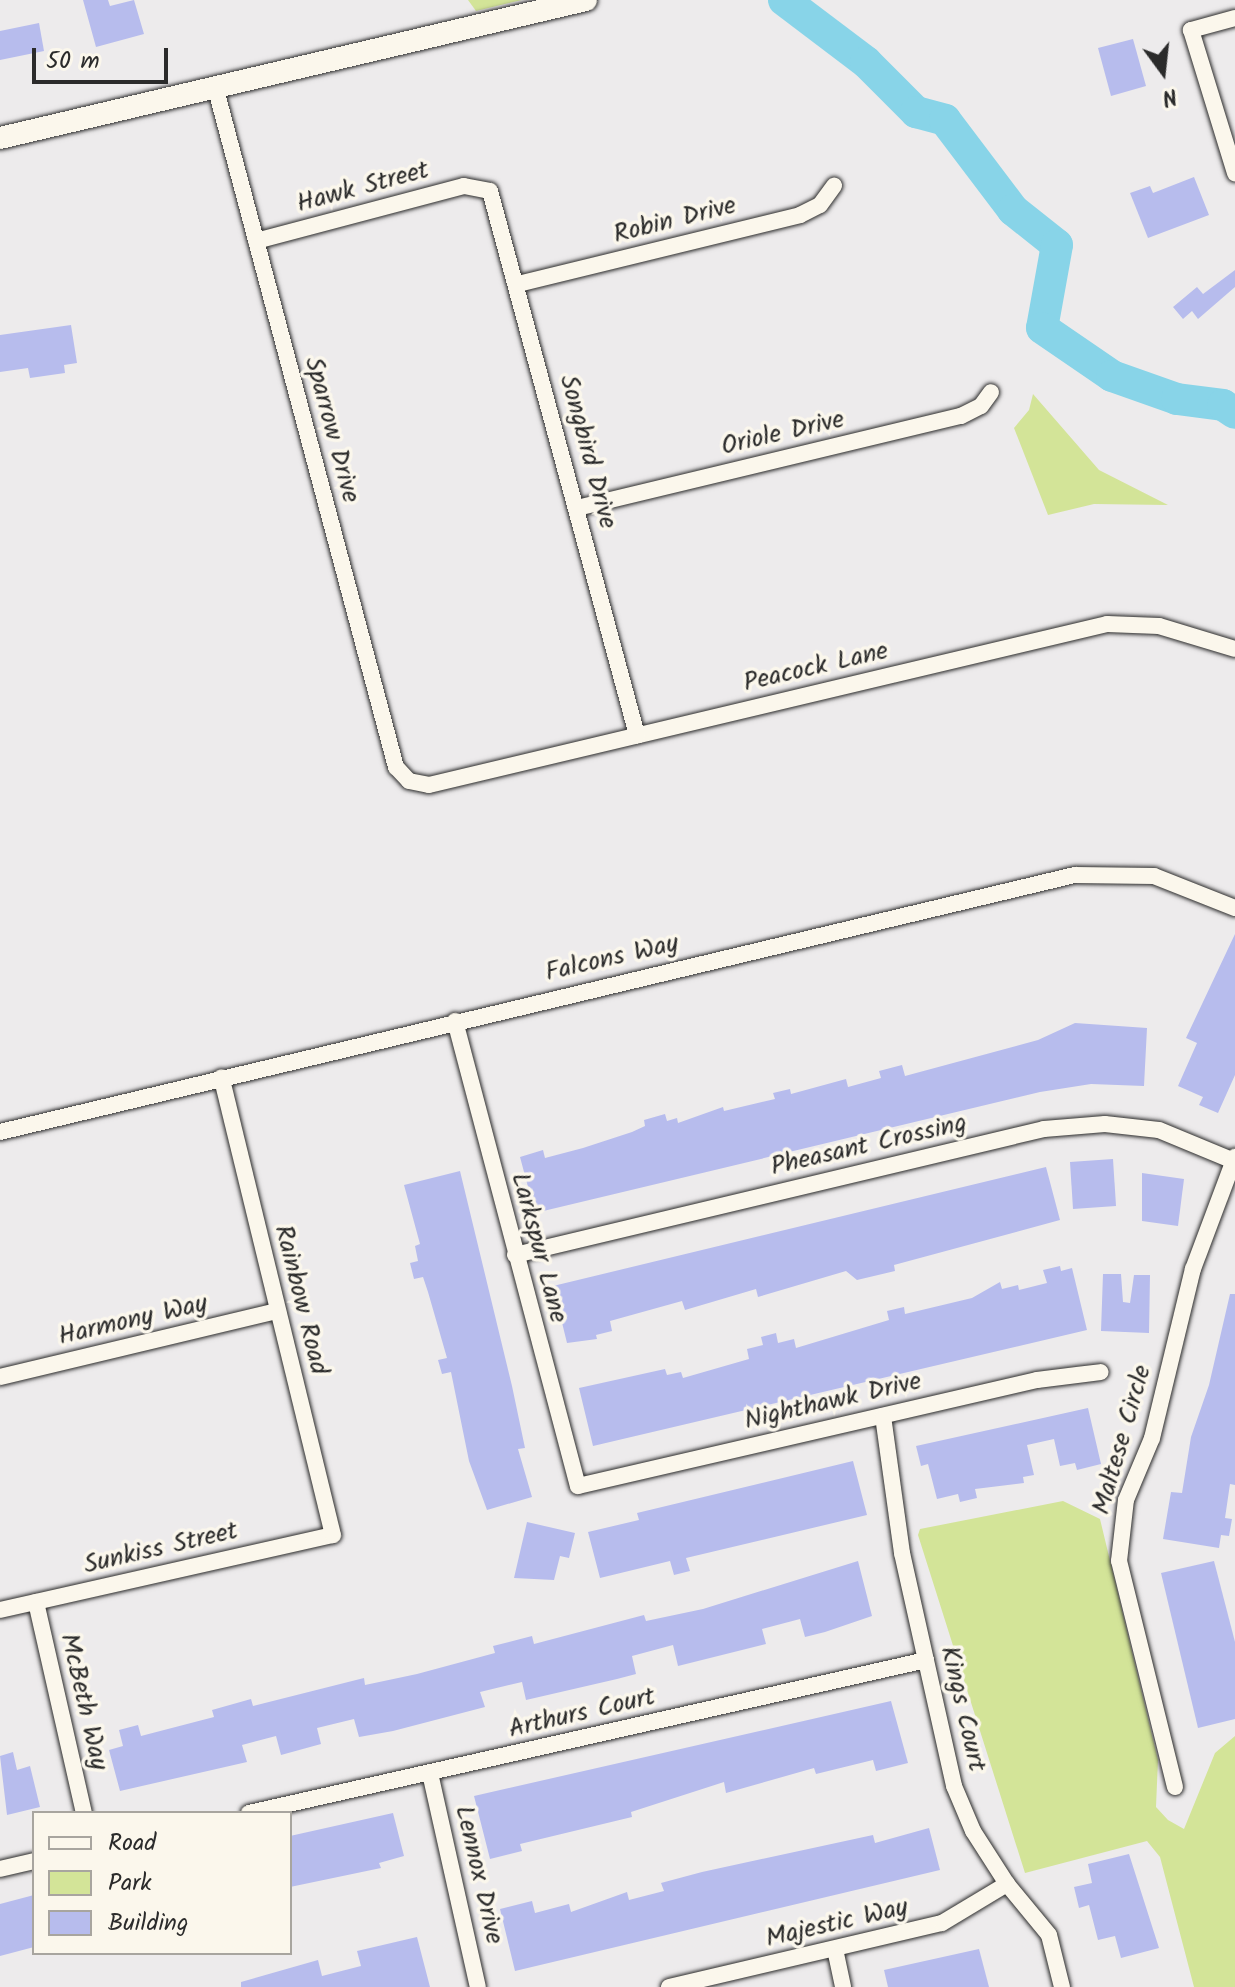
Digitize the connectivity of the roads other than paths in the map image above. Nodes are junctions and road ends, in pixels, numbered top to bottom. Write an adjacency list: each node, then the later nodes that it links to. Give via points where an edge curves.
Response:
1 (586, 0): 3 (main road)
2 (1235, 18): 5 (street, via 1191,30)
3 (215, 86): 4 (main road); 8 (street, Sparrow Drive)
4 (0, 138)
5 (1235, 173)
6 (483, 186): 8 (street, Hawk Street, via 464,186); 9 (street, Songbird Drive, via 495,198)
7 (834, 186): 9 (street, Robin Drive, via 820,205 800,215)
8 (256, 241): 14 (street, Sparrow Drive, via 396,767)
9 (518, 284): 11 (street, Songbird Drive)
10 (991, 392): 11 (street, Oriole Drive, via 981,406 961,416)
11 (577, 508): 13 (street, Songbird Drive)
12 (1235, 649): 13 (street, Peacock Lane, via 1159,626 1107,624)
13 (637, 735): 14 (street, Peacock Lane, via 429,785)
14 (409, 781)
15 (1235, 908): 16 (street, Falcons Way, via 1154,876 1075,875)
16 (455, 1021): 17 (street, Falcons Way); 20 (street, Larkspur Lane)
17 (221, 1077): 18 (street, Falcons Way); 21 (street, Rainbow Road)
18 (0, 1132)
19 (1234, 1159): 20 (street, Pheasant Crossing, via 1159,1130 1105,1124 1044,1129); 31 (street, Maltese Circle, via 1193,1269 1152,1438 1126,1500 1119,1561)
20 (515, 1255): 25 (street, Larkspur Lane)
21 (276, 1311): 23 (street, Harmony Way); 26 (street, Rainbow Road)
22 (1101, 1372): 24 (street, Nighthawk Drive, via 1037,1380)
23 (0, 1377)
24 (883, 1416): 25 (street, Nighthawk Drive); 29 (street, Kings Court, via 902,1553)
25 (578, 1486)
26 (333, 1535): 27 (street, Sunkiss Street)
27 (36, 1602): 28 (street, Sunkiss Street); 32 (street, McBeth Way)
28 (0, 1610)
29 (926, 1660): 30 (street, Arthurs Court); 36 (street, Kings Court, via 954,1786 973,1831)
30 (430, 1773): 33 (street, Arthurs Court); 38 (street, Lennox Drive)
31 (1175, 1787)
32 (84, 1811)
33 (258, 1811)
34 (32, 1861): 35 (street)
35 (0, 1869)
36 (1007, 1884): 37 (street, Majestic Way, via 942,1923); 41 (street, Kings Court, via 1049,1935)
37 (835, 1949): 39 (street, Majestic Way); 40 (street)
38 (478, 1987)
39 (669, 1987)
40 (843, 1987)
41 (1062, 1987)

